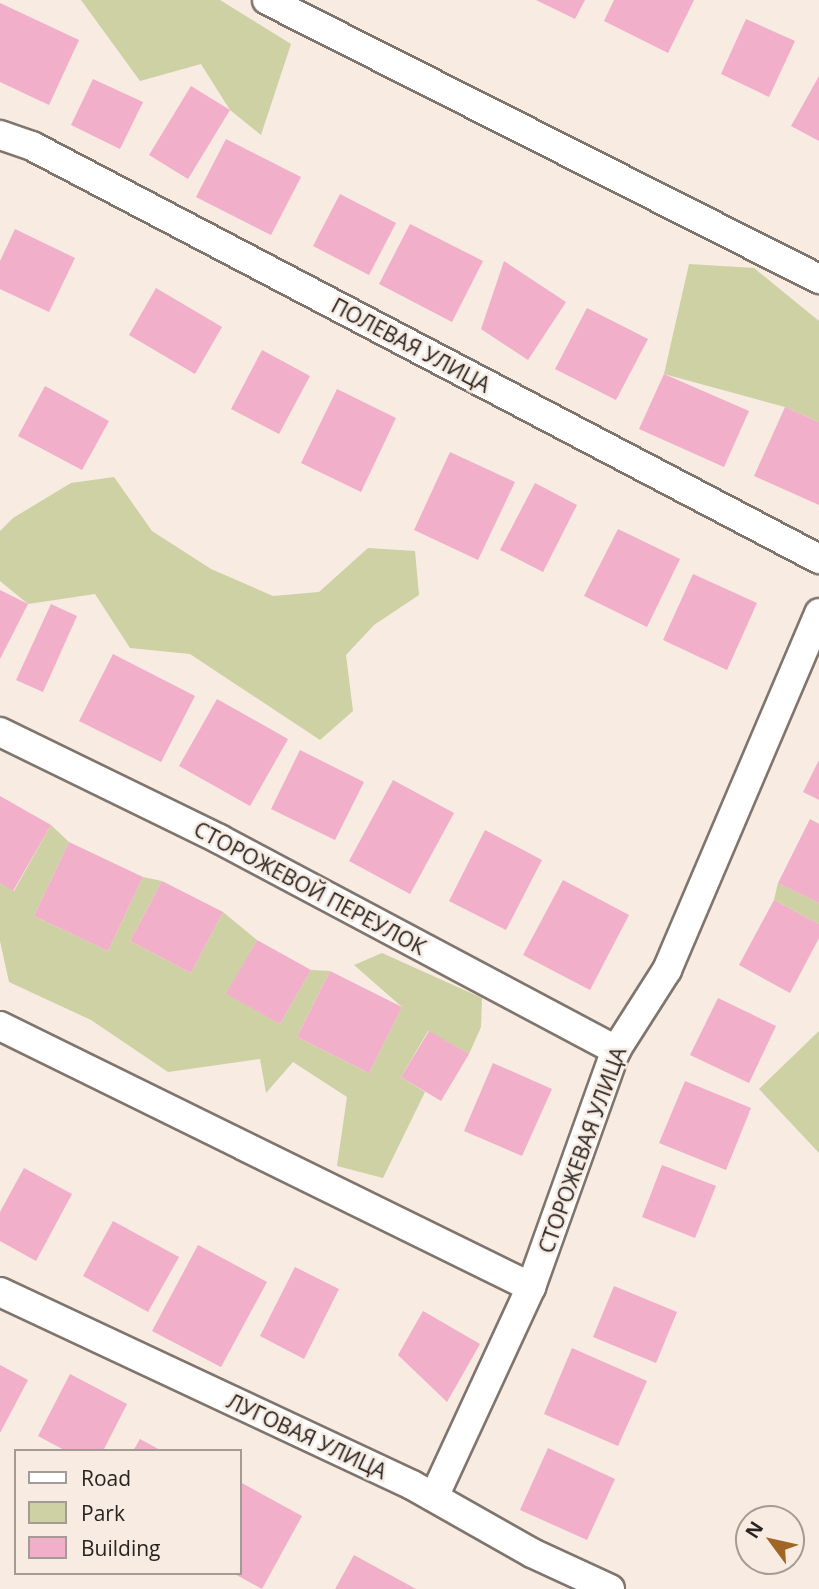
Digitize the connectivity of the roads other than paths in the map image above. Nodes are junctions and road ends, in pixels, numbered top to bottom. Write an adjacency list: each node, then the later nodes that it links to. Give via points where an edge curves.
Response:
1 (267, 0): 3 (street)
2 (0, 135): 4 (street, ПОЛЕВАЯ УЛИЦА, via 32,146)
3 (819, 279)
4 (819, 559)
5 (819, 613): 8 (street, СТОРОЖЕВАЯ УЛИЦА, via 667,970)
6 (0, 732): 8 (street, СТОРОЖЕВОЙ ПЕРЕУЛОК, via 219,839)
7 (0, 1026): 9 (street)
8 (616, 1050): 9 (street, СТОРОЖЕВАЯ УЛИЦА)
9 (531, 1287): 11 (street, СТОРОЖЕВАЯ УЛИЦА)
10 (0, 1292): 11 (street, ЛУГОВАЯ УЛИЦА)
11 (434, 1497): 12 (street, ЛУГОВАЯ УЛИЦА, via 532,1553)
12 (610, 1589)

